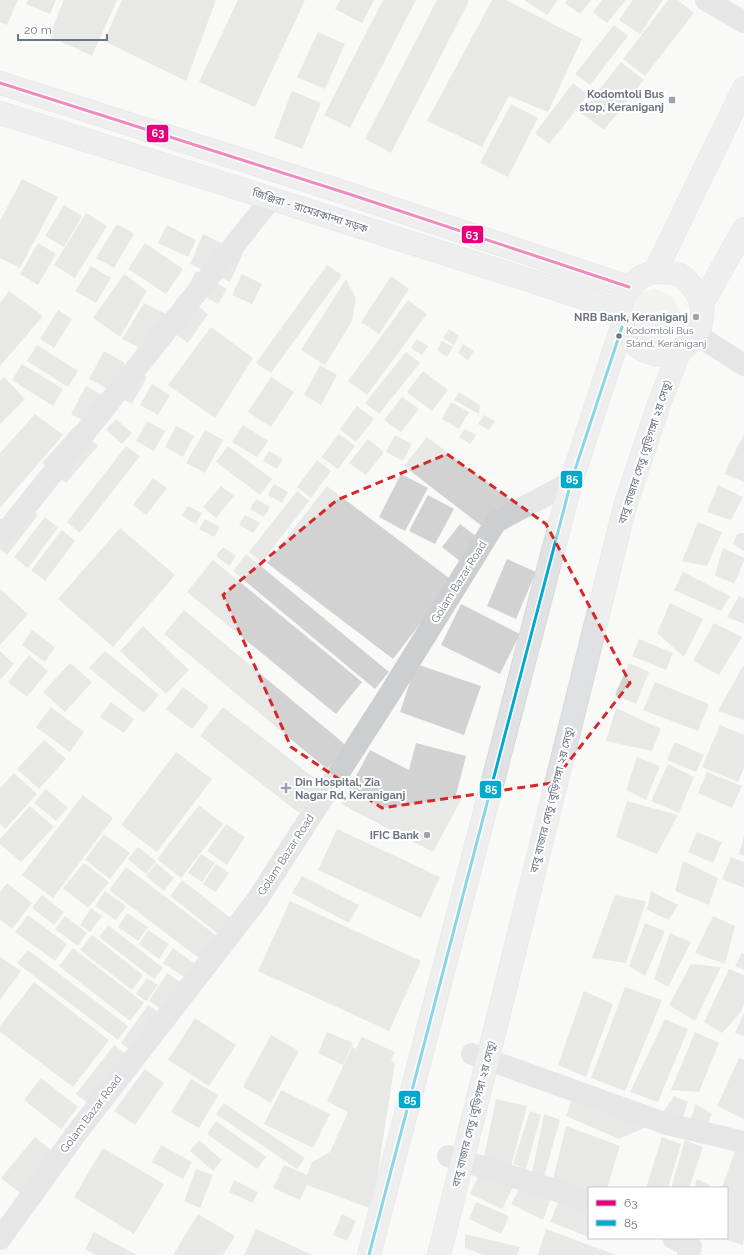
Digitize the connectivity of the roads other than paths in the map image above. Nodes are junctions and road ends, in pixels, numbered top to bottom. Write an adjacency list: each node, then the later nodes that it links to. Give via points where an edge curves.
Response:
1 (706, 0): 2 (street)
2 (744, 22)
3 (0, 83): 9 (main road, via 349,194)
4 (744, 88): 8 (main road)
5 (0, 113): 6 (main road, জিঞ্জিরা - রামেরকান্দা সড়ক)
6 (271, 199): 11 (main road, জিঞ্জিরা - রামেরকান্দা সড়ক, via 596,302); 16 (street, via 5,533)
7 (744, 229): 10 (main road)
8 (655, 272): 9 (main road, via 640,277); 10 (main road, via 671,272 683,276 696,290)
9 (629, 287): 11 (main road, via 622,299)
10 (702, 304): 12 (main road, via 703,320)
11 (621, 319): 13 (main road, via 630,340 642,350 658,354); 15 (main road)
12 (697, 335): 13 (main road); 14 (street)
13 (680, 350): 24 (main road, বাবু বাজার সেতু (বুড়িগঙ্গা ২য় সেতু), via 625,506)
14 (744, 365)
15 (571, 482): 22 (street, Golam Bazar Road, via 496,522 257,900 75,1135); 23 (main road)
16 (0, 530)
17 (472, 1054): 18 (street, via 667,1124)
18 (744, 1142)
19 (448, 1156): 20 (street)
20 (588, 1201)
21 (674, 1239): 25 (street, via 691,1247)
22 (0, 1240)
23 (369, 1255)
24 (439, 1255)
25 (688, 1255)

